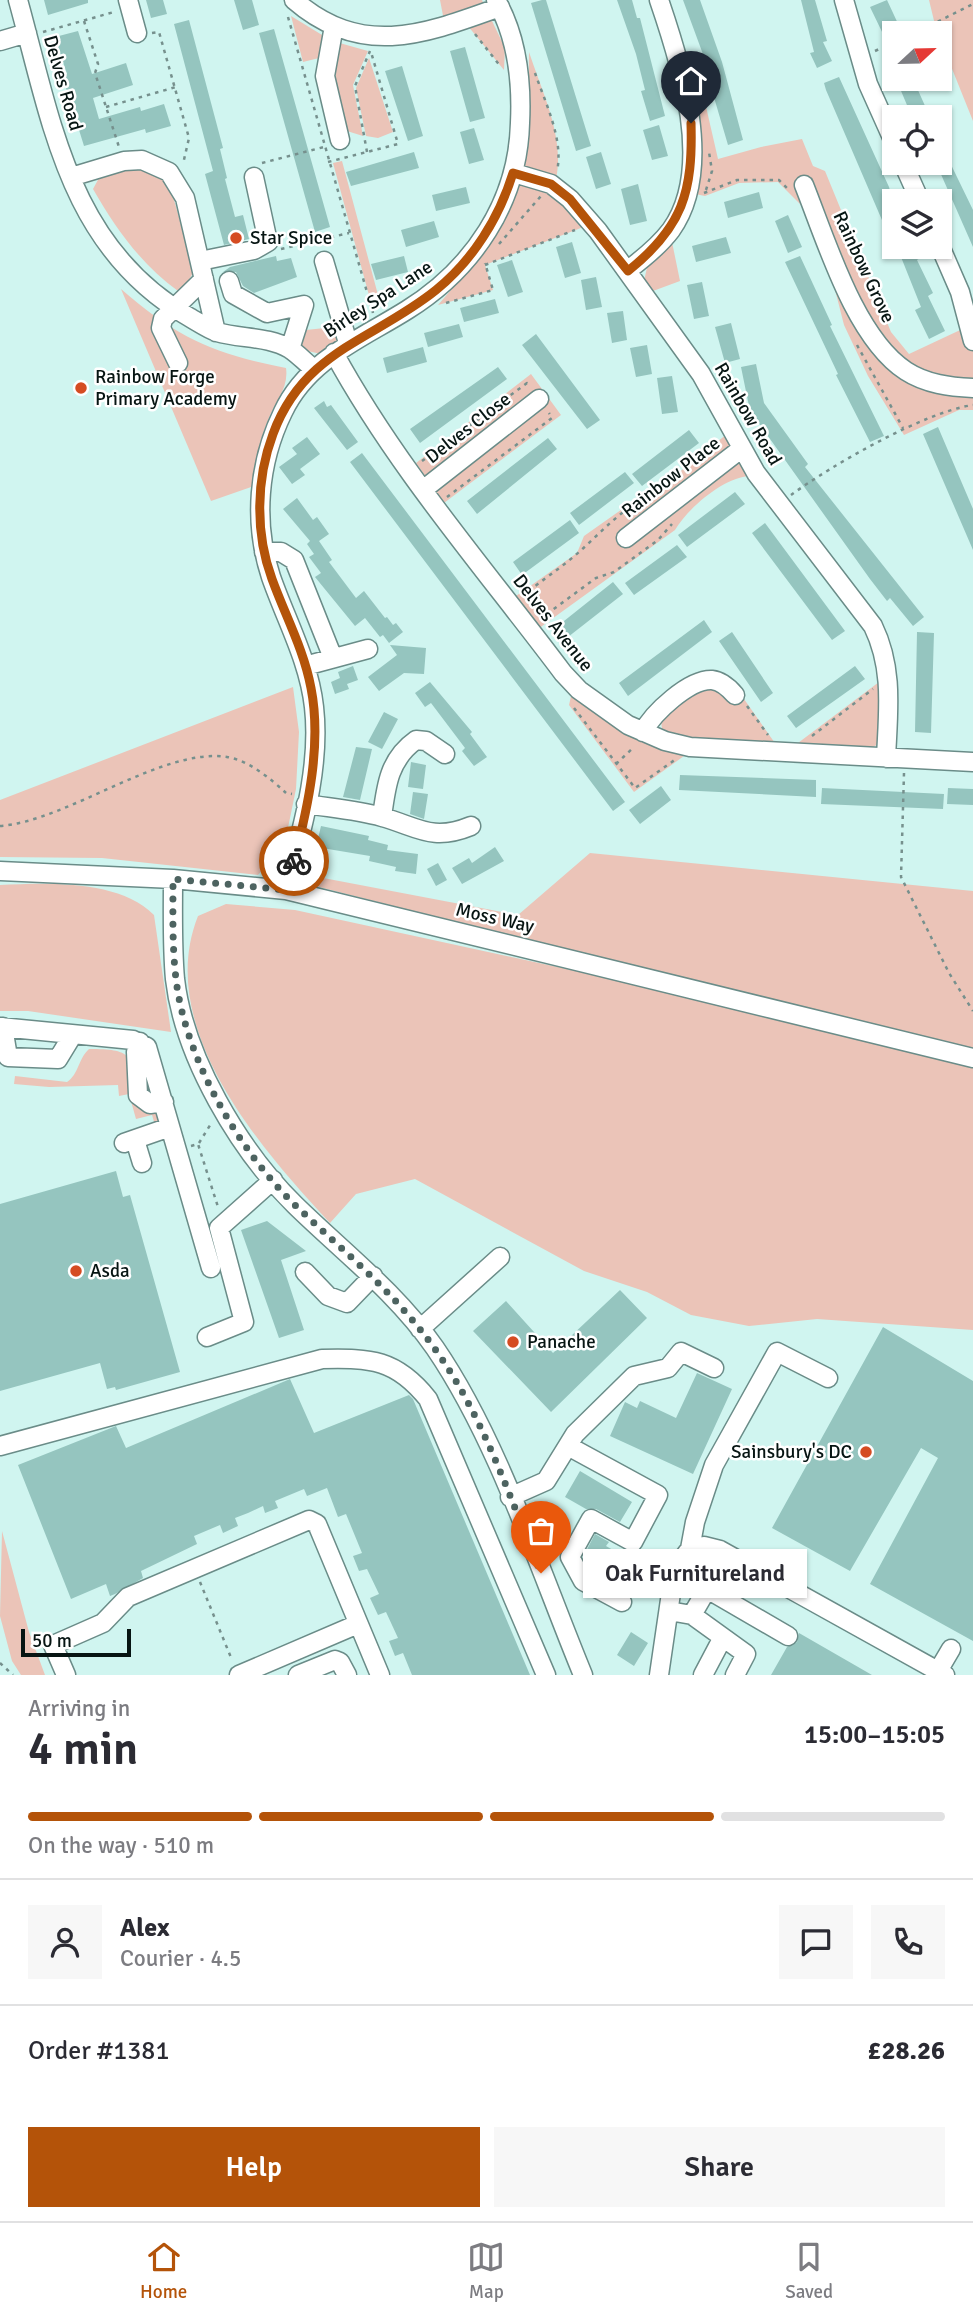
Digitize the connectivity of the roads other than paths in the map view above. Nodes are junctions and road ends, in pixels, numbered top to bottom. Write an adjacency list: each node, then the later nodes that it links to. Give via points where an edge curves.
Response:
1 (18, 0): 9 (street, Delves Road)
2 (659, 0): 20 (street, via 691,123 687,191 671,230)
3 (844, 0): 11 (street, via 859,57)
4 (498, 3): 7 (street, via 463,20 385,38 362,37); 13 (street, Birley Spa Lane, via 517,61 520,120)
5 (129, 4): 8 (street)
6 (290, 7): 7 (street)
7 (334, 26): 12 (street, via 325,76)
8 (137, 33)
9 (28, 35): 10 (street); 14 (street, Delves Road)
10 (0, 41)
11 (882, 113)
12 (332, 143)
13 (513, 173): 20 (street, Rainbow Road, via 551,184 570,199); 27 (street, Birley Spa Lane, via 493,223 458,269 436,290)
14 (71, 177): 19 (street, via 124,161 156,164 175,179 185,198); 22 (street, Delves Road, via 107,247 145,287)
15 (254, 177): 19 (street, via 268,242)
16 (797, 187): 31 (street, Rainbow Grove, via 874,338 890,357 924,381)
17 (946, 259): 26 (street)
18 (324, 261): 27 (street, Delves Avenue)
19 (202, 270): 22 (street); 24 (street)
20 (628, 271): 33 (street, Rainbow Road, via 701,374)
21 (229, 281): 23 (street, via 233,294)
22 (173, 307): 24 (street, Delves Road); 29 (street, via 161,328)
23 (267, 313): 25 (street); 28 (street, via 304,305)
24 (216, 332): 25 (street, Delves Road)
25 (263, 340): 28 (street, Delves Road)
26 (973, 341)
27 (341, 348): 30 (street, Birley Spa Lane); 34 (street, Delves Avenue, via 356,394)
28 (289, 349): 30 (street, Delves Road)
29 (178, 363)
30 (314, 369): 36 (street, Birley Spa Lane, via 284,409 268,450 260,514)
31 (973, 388)
32 (539, 400): 34 (street, Delves Close)
33 (741, 449): 35 (street, Rainbow Place); 43 (street, Rainbow Road, via 873,626 889,678)
34 (424, 489): 41 (street, Delves Avenue, via 579,690)
35 (626, 538)
36 (264, 552): 38 (street, via 281,552 295,560); 39 (street, Birley Spa Lane)
37 (368, 649): 38 (street)
38 (333, 658): 39 (street)
39 (305, 666): 45 (street, Birley Spa Lane, via 315,730)
40 (735, 695): 41 (street, via 721,682 701,681 669,702)
41 (645, 733): 43 (street, Delves Avenue, via 690,747)
42 (445, 754): 46 (street, via 416,740 400,754 386,782)
43 (895, 759): 44 (street, Delves Avenue)
44 (973, 762)
45 (307, 799): 46 (street); 50 (street, Birley Spa Lane)
46 (382, 817): 47 (street, via 438,834)
47 (471, 826)
48 (0, 871): 49 (street, Moss Way)
49 (173, 879): 50 (street, Moss Way); 56 (street, via 180,1004 222,1107)
50 (286, 890): 53 (street, Moss Way)
51 (2, 1027): 52 (street); 52 (street, via 8,1056 58,1059)
52 (72, 1036): 54 (street, via 140,1042 150,1053)
53 (973, 1058)
54 (170, 1128): 55 (street, via 130,1141); 58 (street)
55 (142, 1163)
56 (273, 1180): 60 (street); 62 (street, via 219,1228 244,1322)
57 (500, 1258): 61 (street)
58 (211, 1268)
59 (305, 1272): 60 (street, via 328,1296 347,1303)
60 (373, 1276): 61 (street)
61 (420, 1329): 67 (street, via 467,1402)
62 (207, 1337)
63 (714, 1368): 66 (street, via 681,1352 668,1368 634,1376)
64 (828, 1378): 68 (street, via 777,1352 714,1465)
65 (0, 1446): 82 (street, via 322,1359 358,1358 388,1364 413,1380 428,1399)
66 (568, 1446): 67 (street, via 546,1481); 69 (street, via 659,1495 633,1542 591,1519 570,1557 583,1581)
67 (510, 1497): 83 (street)
68 (690, 1549): 70 (street, via 680,1562); 77 (street, via 720,1549)
69 (622, 1602)
70 (669, 1611): 71 (street); 84 (street)
71 (692, 1615): 73 (street, via 707,1589); 74 (street)
72 (358, 1624): 76 (street); 78 (street, via 317,1524 309,1520 128,1597 103,1623 53,1644); 81 (street)
73 (788, 1636)
74 (722, 1639): 85 (street); 86 (street, via 746,1654)
75 (951, 1649): 77 (street)
76 (243, 1671)
77 (942, 1673)
78 (66, 1675)
79 (298, 1675): 80 (street, via 335,1660)
80 (347, 1675)
81 (380, 1675)
82 (546, 1675)
83 (583, 1675)
84 (659, 1675)
85 (703, 1675)
86 (735, 1675)

